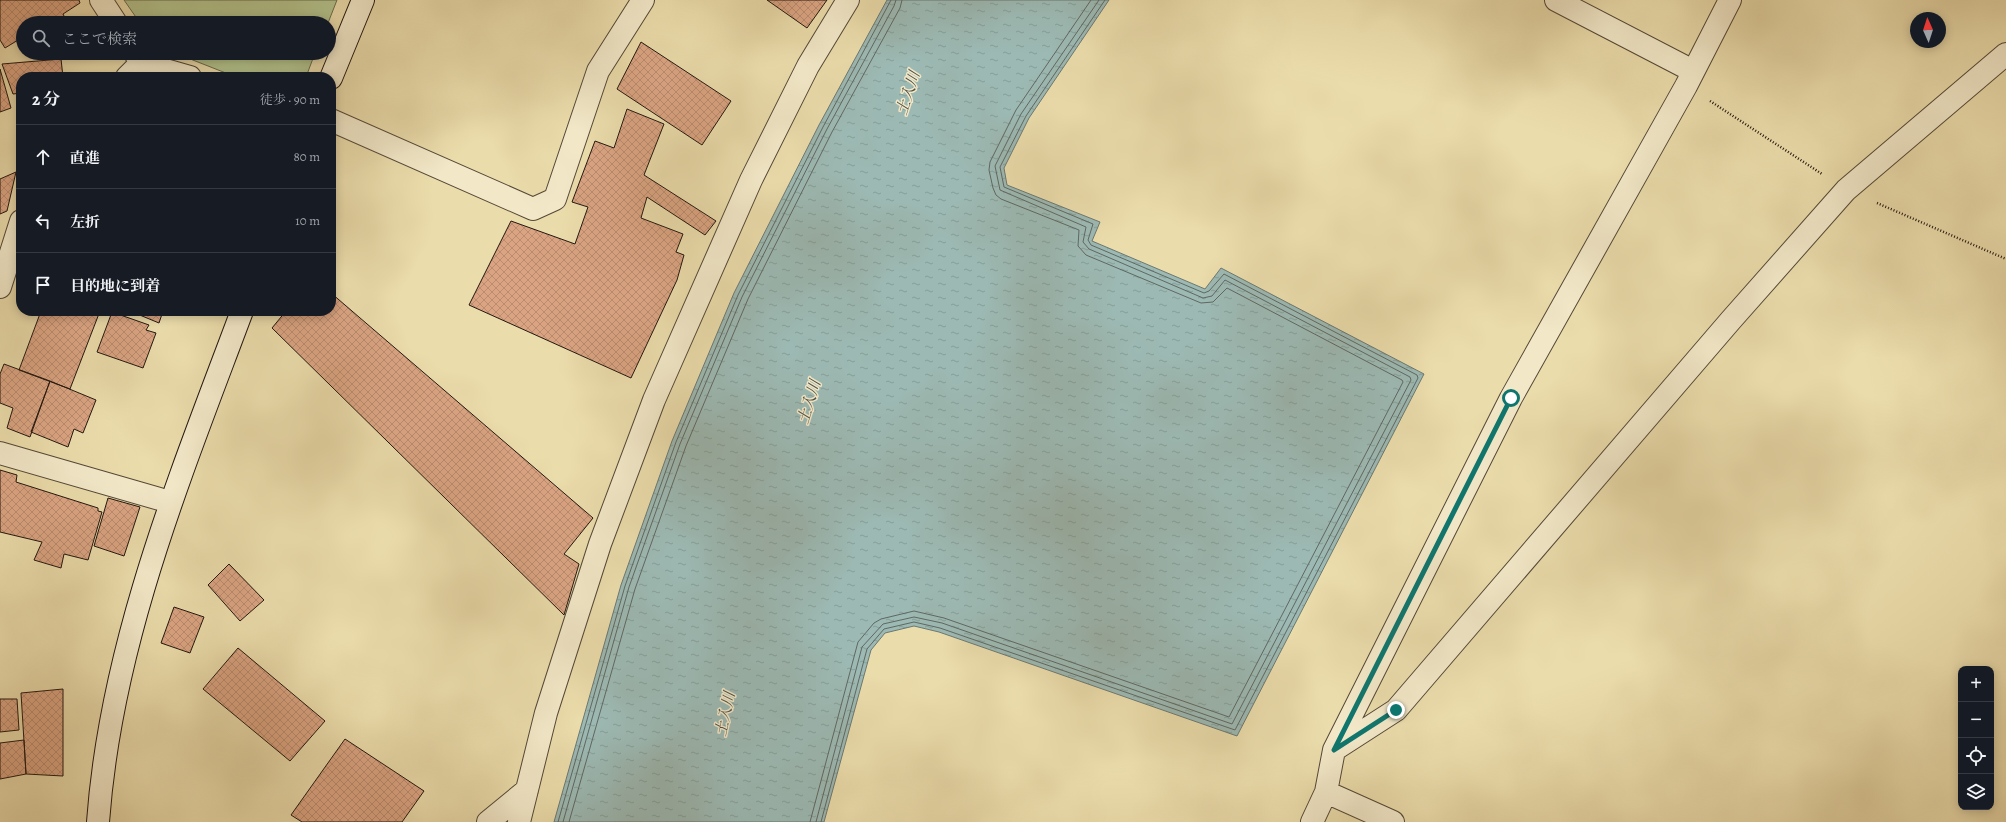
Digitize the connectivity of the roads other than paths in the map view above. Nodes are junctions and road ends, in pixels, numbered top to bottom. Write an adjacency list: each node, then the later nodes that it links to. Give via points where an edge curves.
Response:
1 (101, 0): 7 (street)
2 (363, 0): 11 (street)
3 (643, 0): 13 (street, via 598,71 555,199 533,209)
4 (848, 0): 20 (street, via 808,66 751,180 654,400 600,544 546,713)
5 (1556, 0): 12 (street)
6 (1730, 0): 12 (street)
7 (111, 16)
8 (2006, 54): 19 (street, via 1846,190 1396,710)
9 (134, 64): 10 (street)
10 (168, 72)
11 (333, 72)
12 (1690, 79): 19 (street, via 1511,398)
13 (336, 122)
14 (16, 237): 15 (street)
15 (0, 287)
16 (240, 316): 18 (street)
17 (0, 453): 18 (street)
18 (170, 502): 22 (street, via 130,630 112,715)
19 (1334, 750): 21 (street)
20 (527, 790): 23 (street); 24 (street)
21 (1326, 792): 25 (street); 26 (street)
22 (98, 822)
23 (488, 822)
24 (519, 822)
25 (1312, 822)
26 (1393, 822)

